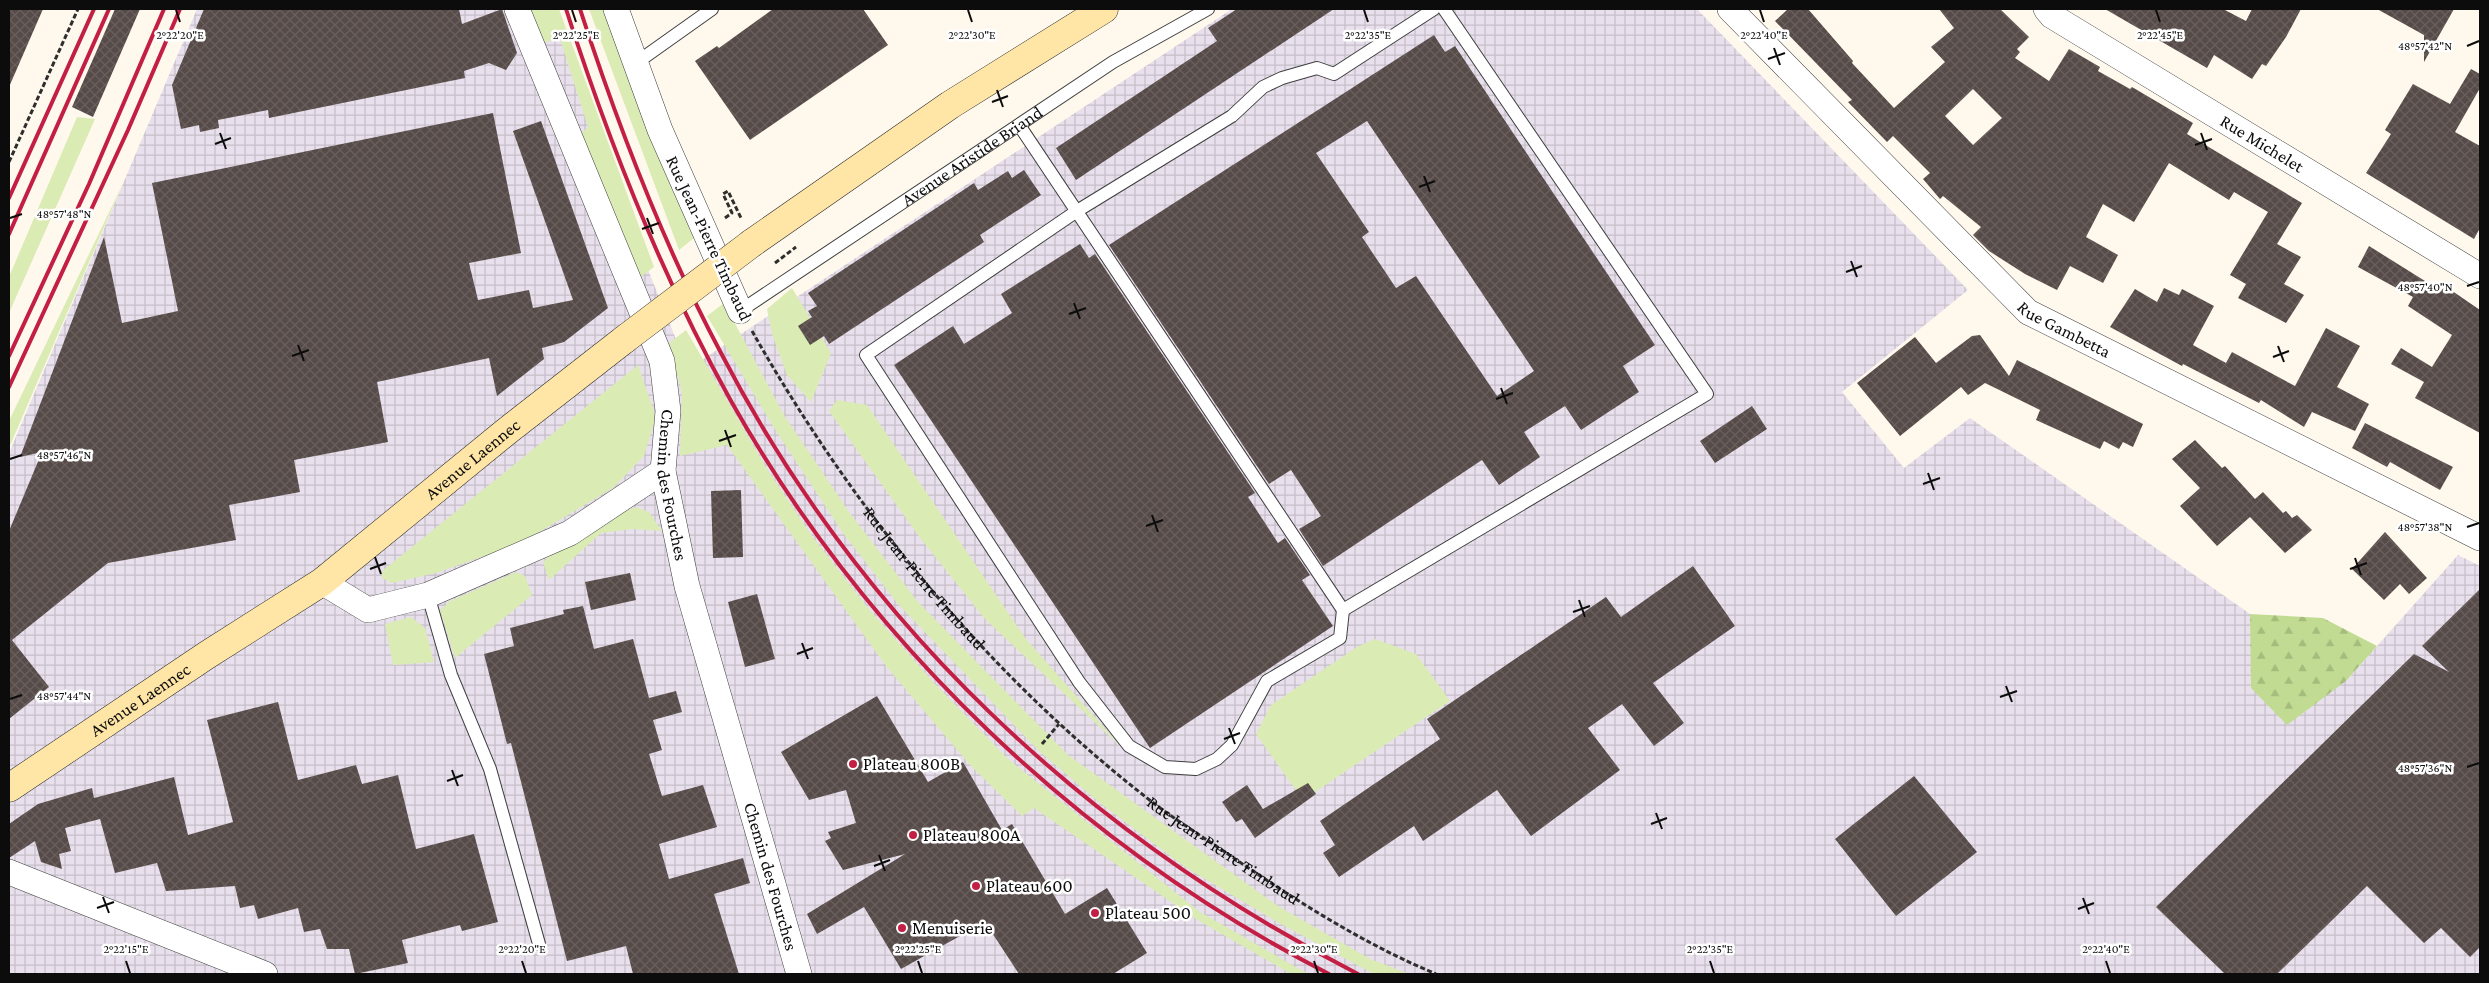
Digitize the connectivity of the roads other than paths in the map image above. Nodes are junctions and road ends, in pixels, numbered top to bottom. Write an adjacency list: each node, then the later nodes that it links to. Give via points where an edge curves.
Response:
1 (517, 9): 15 (street, Chemin des Fourches, via 662,361 668,411)
2 (616, 9): 10 (street, Rue Jean-Pierre Timbaud)
3 (712, 9): 10 (lane)
4 (1104, 9): 17 (main road, Avenue Laennec, bridge, via 950,105 752,243 506,431)
5 (1208, 9): 11 (lane, Avenue Aristide Briand, via 1113,62)
6 (1434, 9): 12 (lane, via 1334,74 1317,68 1263,87 1232,116)
7 (1444, 9): 19 (lane, via 1707,394)
8 (1730, 9): 16 (street, Rue Gambetta, via 2028,312)
9 (2046, 9): 13 (street, Rue Michelet, via 2052,16)
10 (636, 63): 14 (street, Rue Jean-Pierre Timbaud, via 684,188)
11 (1019, 124): 12 (lane); 14 (lane, Avenue Aristide Briand)
12 (1077, 211): 19 (lane); 19 (lane, via 866,355 1079,682 1129,746 1166,767 1196,769 1232,745 1267,681 1340,638)
13 (2480, 276)
14 (740, 311)
15 (663, 471): 18 (street, via 570,533); 24 (street, Chemin des Fourches, via 687,586)
16 (2480, 538)
17 (322, 582): 18 (street, via 368,610); 20 (main road, Avenue Laennec)
18 (428, 595): 22 (lane, via 451,675 490,769)
19 (1343, 610)
20 (9, 788)
21 (9, 872): 23 (street)
22 (539, 944)
23 (265, 974)
24 (799, 974)

